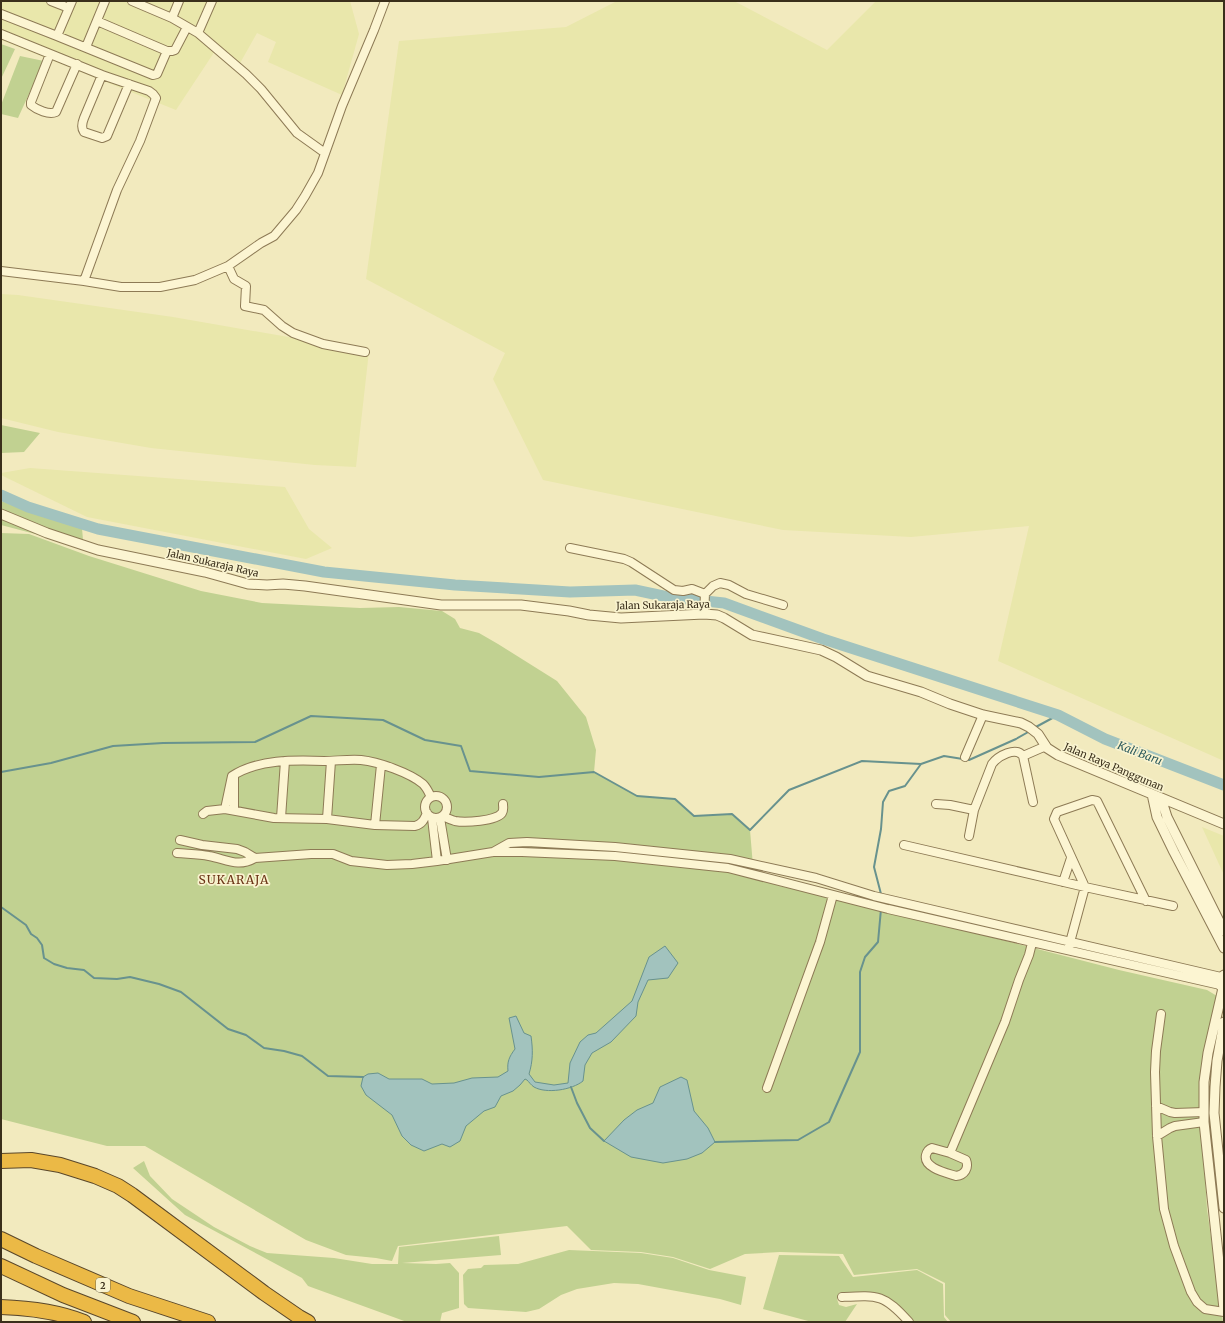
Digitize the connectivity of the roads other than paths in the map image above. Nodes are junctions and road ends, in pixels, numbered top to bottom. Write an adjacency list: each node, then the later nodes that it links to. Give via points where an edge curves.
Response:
1 (51, 1): 8 (street)
2 (105, 1): 11 (street)
3 (132, 1): 7 (street)
4 (178, 1): 10 (street)
5 (212, 1): 13 (street)
6 (385, 1): 22 (street)
7 (144, 3): 10 (street)
8 (71, 4): 15 (street)
9 (1, 14): 15 (street)
10 (172, 18): 12 (street)
11 (97, 21): 16 (street); 17 (street)
12 (187, 27): 13 (street); 17 (street, via 174,50)
13 (198, 33): 22 (street, via 261,89 297,133)
14 (1, 34): 18 (street)
15 (57, 36): 16 (street)
16 (86, 48): 17 (street, via 153,75 157,74)
17 (167, 50)
18 (50, 54): 19 (street); 19 (street, via 31,102 35,108 54,114 56,112)
19 (77, 64): 20 (street)
20 (102, 75): 21 (street); 21 (street, via 84,118 82,130 102,138 107,136)
21 (129, 84): 25 (street, via 148,91 156,98 140,141 117,190)
22 (325, 153): 23 (street, via 318,173 286,223 274,236)
23 (228, 266): 25 (street, via 195,280 160,288 121,287); 26 (street, via 234,279 246,286 245,306 264,310 292,333 323,344)
24 (1, 272): 25 (street)
25 (84, 281)
26 (365, 352)
27 (1, 514): 31 (street, Jalan Sukaraja Raya, via 98,550 205,572 248,584 306,586 441,606 521,605 621,618)
28 (570, 548): 29 (street, via 624,559 674,590 692,589)
29 (705, 595): 30 (street, via 713,586 724,583 746,594); 31 (street)
30 (783, 605)
31 (704, 611): 32 (street, Jalan Sukaraja Raya, via 724,618 752,635 821,650)
32 (867, 676): 33 (street, Jalan Raya Panggunan, via 921,692)
33 (983, 716): 34 (street, Jalan Raya Panggunan, via 1021,723 1038,734); 36 (street)
34 (1046, 746): 35 (street); 40 (street, Jalan Raya Panggunan, via 1051,752 1064,758)
35 (1023, 756): 43 (street); 47 (street, via 1017,751 996,759)
36 (965, 757)
37 (285, 761): 38 (street); 46 (street, via 246,768 233,775 230,783); 50 (street)
38 (331, 761): 39 (street, via 360,760); 51 (street)
39 (381, 765): 41 (street, via 393,768 419,782); 53 (street)
40 (1152, 794): 42 (street, Jalan Raya Panggunan); 70 (street, via 1157,816)
41 (431, 797): 49 (street, via 426,804); 49 (street, via 440,797 447,803 448,808)
42 (1160, 798): 52 (street, Jalan Raya Panggunan); 70 (street)
43 (1033, 802)
44 (503, 804): 49 (street, via 502,814 489,819 462,822)
45 (936, 804): 47 (street)
46 (229, 810): 48 (street, via 207,811); 50 (street)
47 (974, 810): 54 (street)
48 (203, 814)
49 (436, 816): 53 (street, via 415,826); 62 (street); 63 (street)
50 (281, 818): 51 (street)
51 (327, 819): 53 (street)
52 (1224, 824)
53 (374, 825)
54 (969, 836)
55 (180, 840): 59 (street, via 237,849)
56 (904, 844): 66 (street)
57 (493, 852): 61 (street, via 509,843 527,842 615,847); 62 (street); 64 (street, via 614,856)
58 (178, 853): 59 (street, via 205,855 241,863)
59 (255, 858): 63 (street, via 333,854 351,861 377,864)
60 (1071, 858): 66 (street); 68 (street); 71 (street, via 1054,819 1055,816 1062,810 1097,801)
61 (730, 859): 64 (street); 65 (street)
62 (447, 860): 63 (street)
63 (437, 861)
64 (728, 868): 67 (street)
65 (804, 876): 67 (street); 75 (street)
66 (1063, 882): 68 (street)
67 (802, 886): 69 (street)
68 (1085, 887): 71 (street); 75 (street)
69 (833, 895): 74 (street); 80 (street, via 815,955)
70 (1201, 895): 73 (street); 76 (street)
71 (1146, 901): 72 (street)
72 (1173, 906)
73 (1224, 932)
74 (1032, 943): 75 (street); 87 (street, via 1005,1022)
75 (1069, 946): 77 (street)
76 (1224, 948)
77 (1223, 981): 83 (street, via 1208,1052)
78 (1161, 1014): 81 (street, via 1156,1051)
79 (1224, 1022): 89 (street, via 1214,1087 1214,1113)
80 (767, 1088)
81 (1156, 1106): 82 (street); 86 (street)
82 (1170, 1112): 83 (street); 85 (street)
83 (1204, 1112): 84 (street)
84 (1204, 1122): 85 (street); 94 (street)
85 (1170, 1128): 86 (street)
86 (1157, 1136): 95 (street, via 1164,1208 1174,1246 1197,1302 1205,1310)
87 (950, 1152): 87 (street, via 932,1148 927,1152 926,1161 931,1167 958,1176 966,1170 967,1162)
88 (1, 1161): 99 (highway, via 31,1160 60,1165 118,1186 280,1305)
89 (1224, 1208)
90 (1, 1239): 98 (highway, 2, via 129,1296)
91 (1, 1266): 97 (highway, via 63,1296)
92 (842, 1296): 100 (street, via 885,1299)
93 (1, 1308): 96 (highway, via 45,1310)
94 (1224, 1309)
95 (1224, 1312)
96 (84, 1322)
97 (133, 1322)
98 (208, 1322)
99 (308, 1322)
100 (909, 1322)

